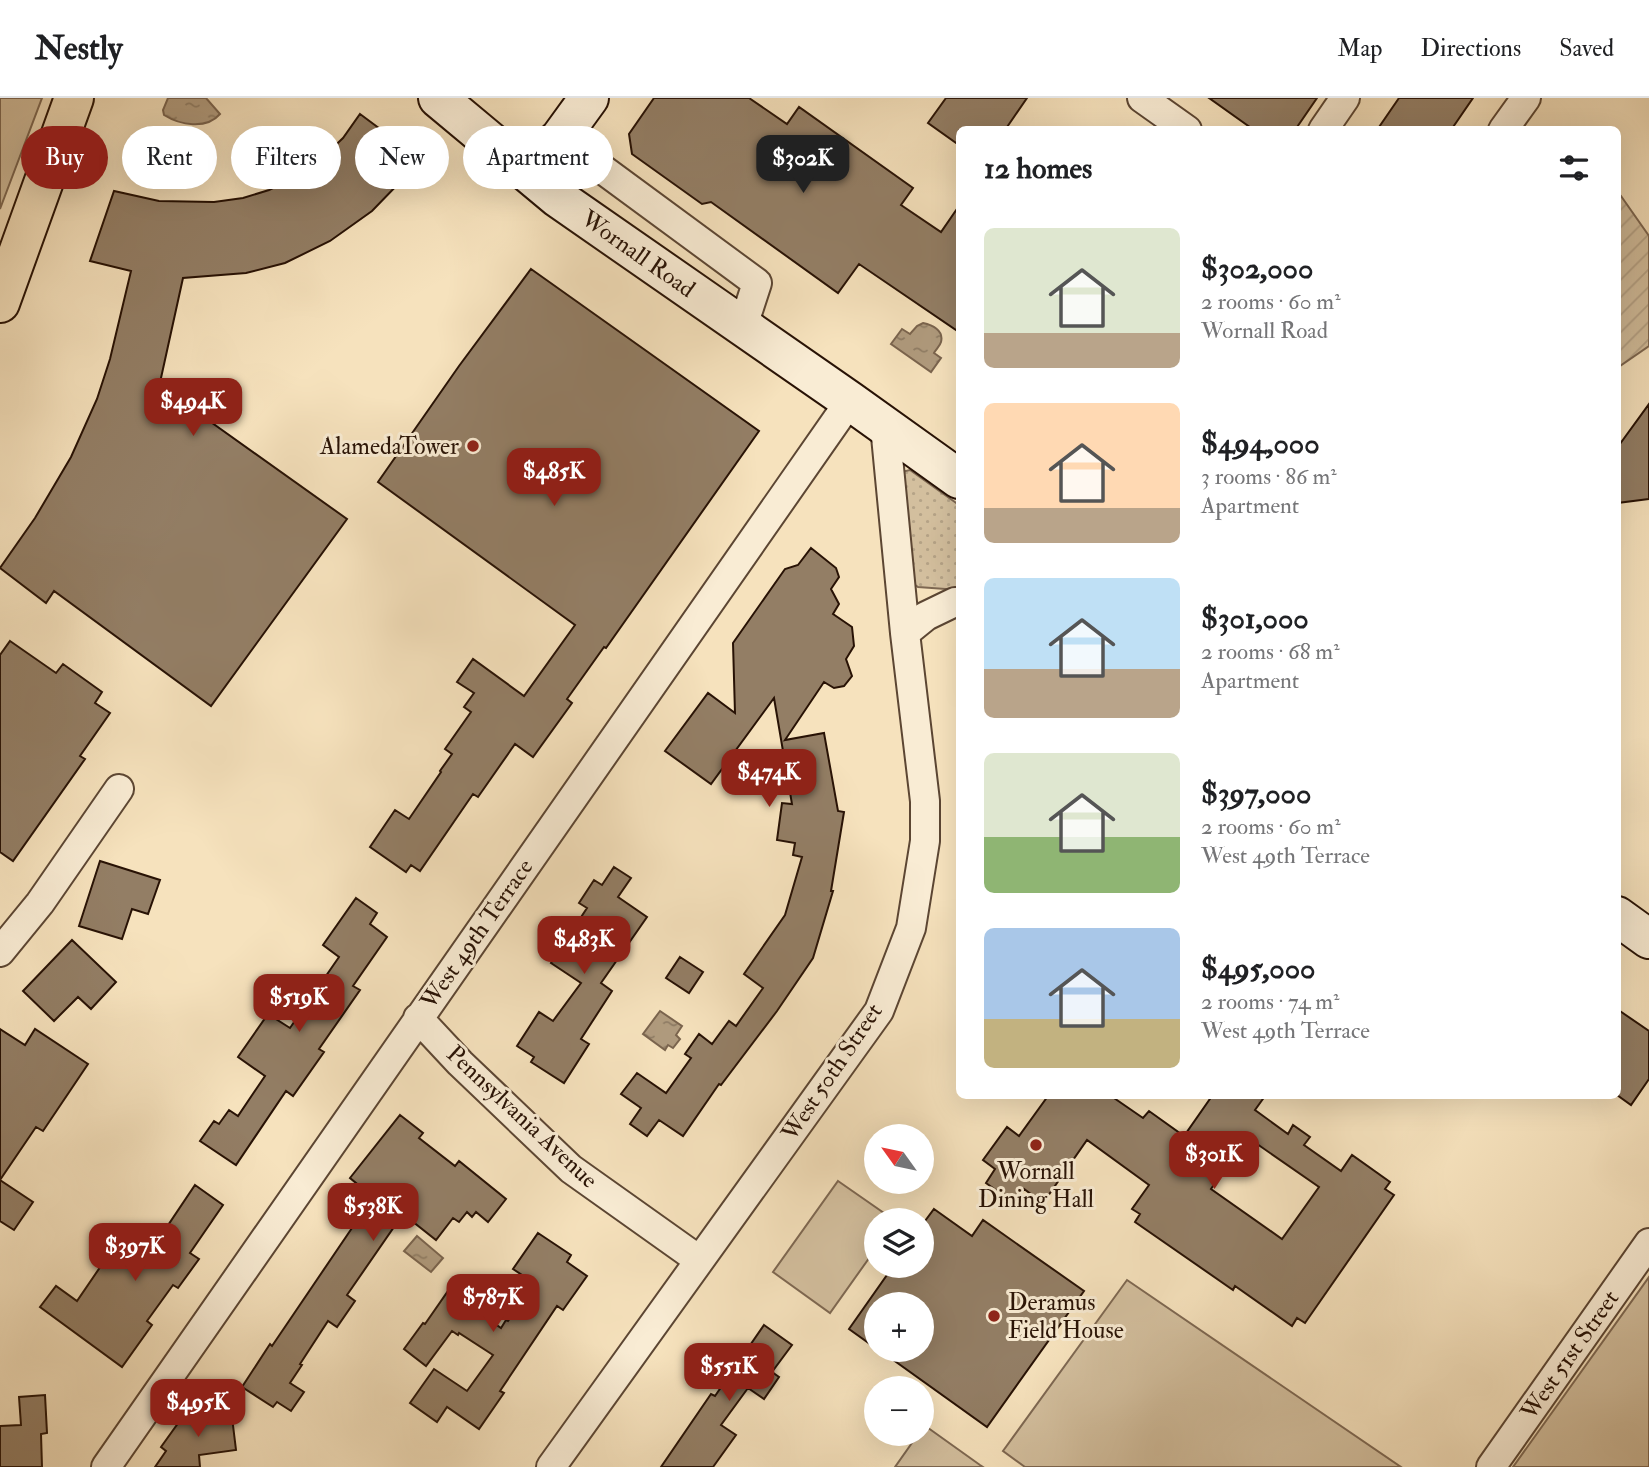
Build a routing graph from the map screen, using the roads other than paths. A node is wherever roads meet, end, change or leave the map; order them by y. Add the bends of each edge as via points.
1 (74, 98) edge
2 (438, 98) edge
3 (589, 98) edge
4 (1142, 98) edge
5 (1345, 98) edge
6 (1526, 98) edge
7 (472, 126) edge
8 (569, 126) edge
9 (1181, 126) edge
10 (1326, 126) edge
11 (1506, 126) edge
12 (613, 177) edge
13 (547, 189) edge
14 (0, 303) edge
15 (743, 327) junction
16 (850, 401) junction
17 (885, 426) junction
18 (956, 477) edge
19 (956, 602) edge
20 (905, 633) junction
21 (119, 789) dead end
22 (1621, 919) edge
23 (1649, 939) edge
24 (0, 952) edge
25 (418, 1018) junction
26 (1649, 1243) edge
27 (699, 1261) junction
28 (106, 1467) edge
29 (551, 1467) edge
30 (1491, 1467) edge

1 - 14 highway
2 - 7 main road, Wornall Road
3 - 8 main road
4 - 9 street
5 - 10 street
6 - 11 street
12 - 15 street, Wornall Road via 757,283
13 - 15 main road, Wornall Road
15 - 16 main road, Wornall Road
16 - 17 main road, Wornall Road
16 - 25 street, West 49th Terrace
17 - 18 main road, Wornall Road
17 - 20 street, West 50th Street
19 - 20 street via 926,616
20 - 27 street, West 50th Street via 925,801 925,841 911,928 879,1011
21 - 24 street
22 - 23 main road
25 - 27 street, Pennsylvania Avenue via 571,1169
25 - 28 street, West 49th Terrace
26 - 30 street, West 51st Street
27 - 29 street, West 50th Street

